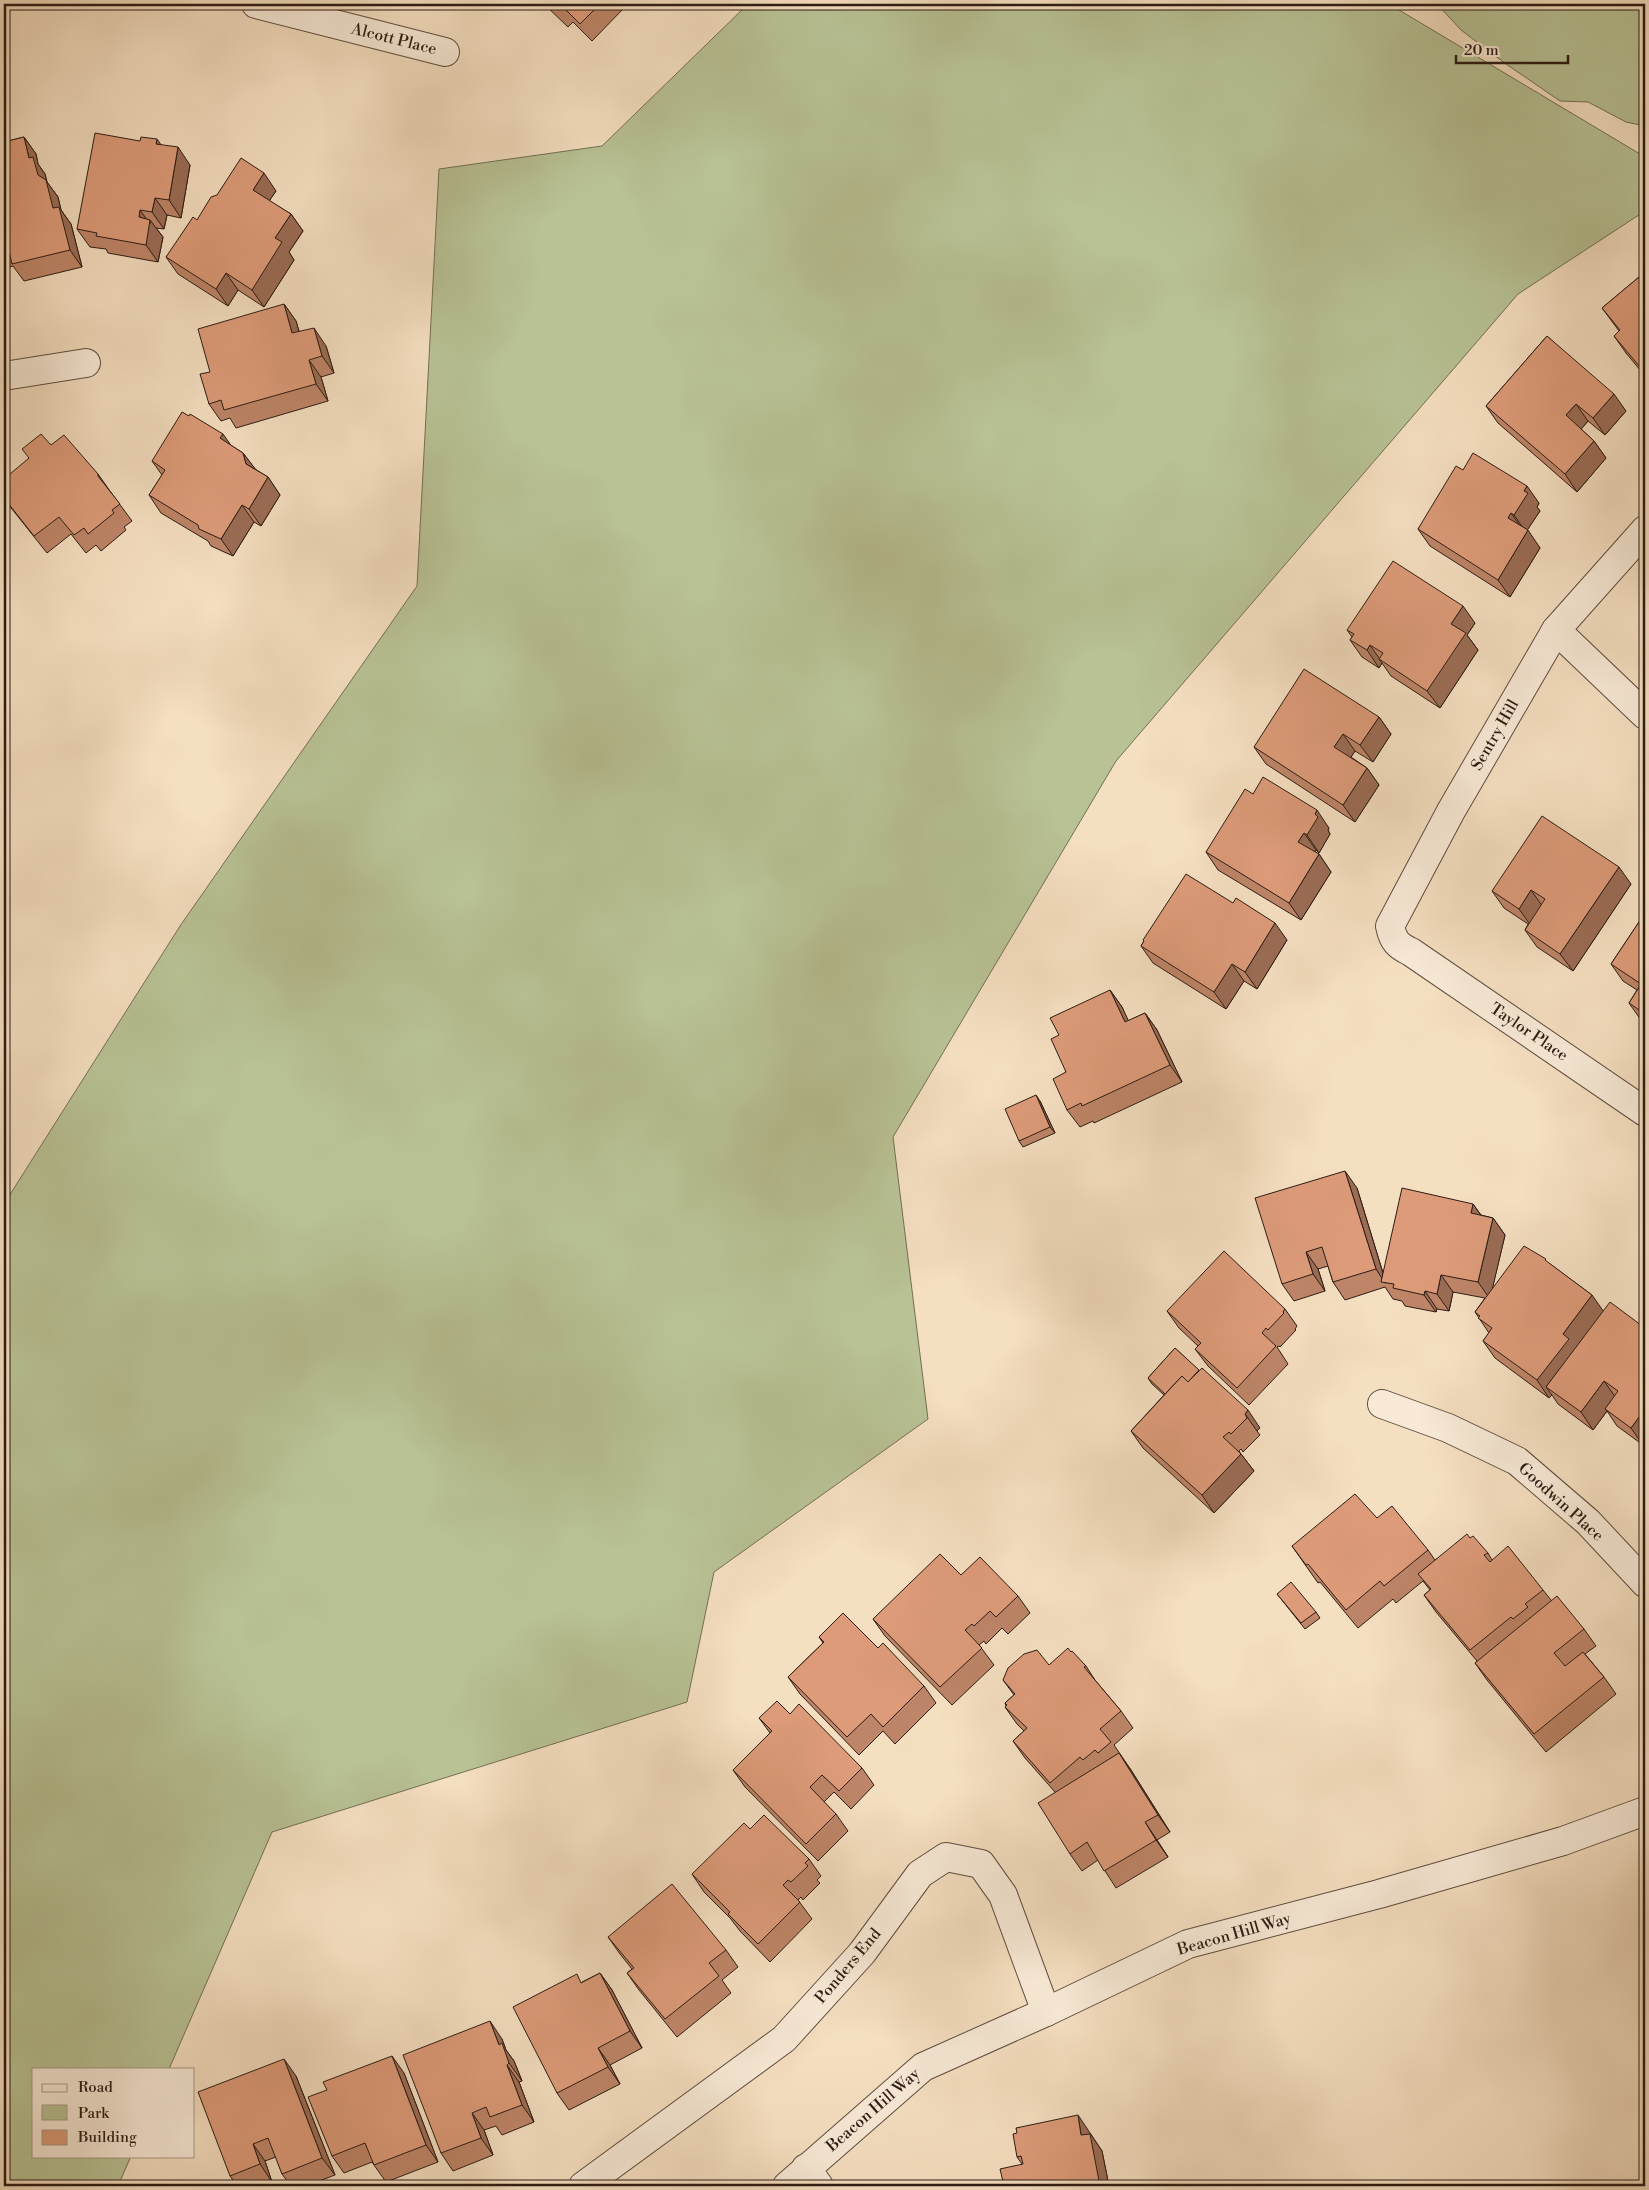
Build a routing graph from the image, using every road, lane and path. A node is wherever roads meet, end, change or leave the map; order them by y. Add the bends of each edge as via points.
1 (256, 4) edge
2 (445, 52) dead end
3 (86, 363) dead end
4 (4, 376) edge
5 (1645, 530) edge
6 (1556, 630) junction
7 (1645, 715) edge
8 (1412, 952) joint
9 (1645, 1112) edge
10 (1382, 1404) dead end
11 (1645, 1583) edge
12 (1645, 1811) edge
13 (1046, 2012) junction
14 (804, 2180) edge
15 (583, 2186) edge

1 - 2 street, Alcott Place
3 - 4 street
5 - 6 street, Sentry Hill
6 - 7 street
6 - 8 street, Sentry Hill via 1451,811 1390,926 1392,937 1399,946
8 - 9 street, Taylor Place
10 - 11 street, Goodwin Place via 1448,1428 1517,1462 1588,1522
12 - 13 street, Beacon Hill Way via 1563,1841 1380,1894 1188,1944
13 - 14 street, Beacon Hill Way via 923,2067
13 - 15 street, Ponders End via 1003,1895 981,1864 946,1857 920,1874 862,1953 784,2039

